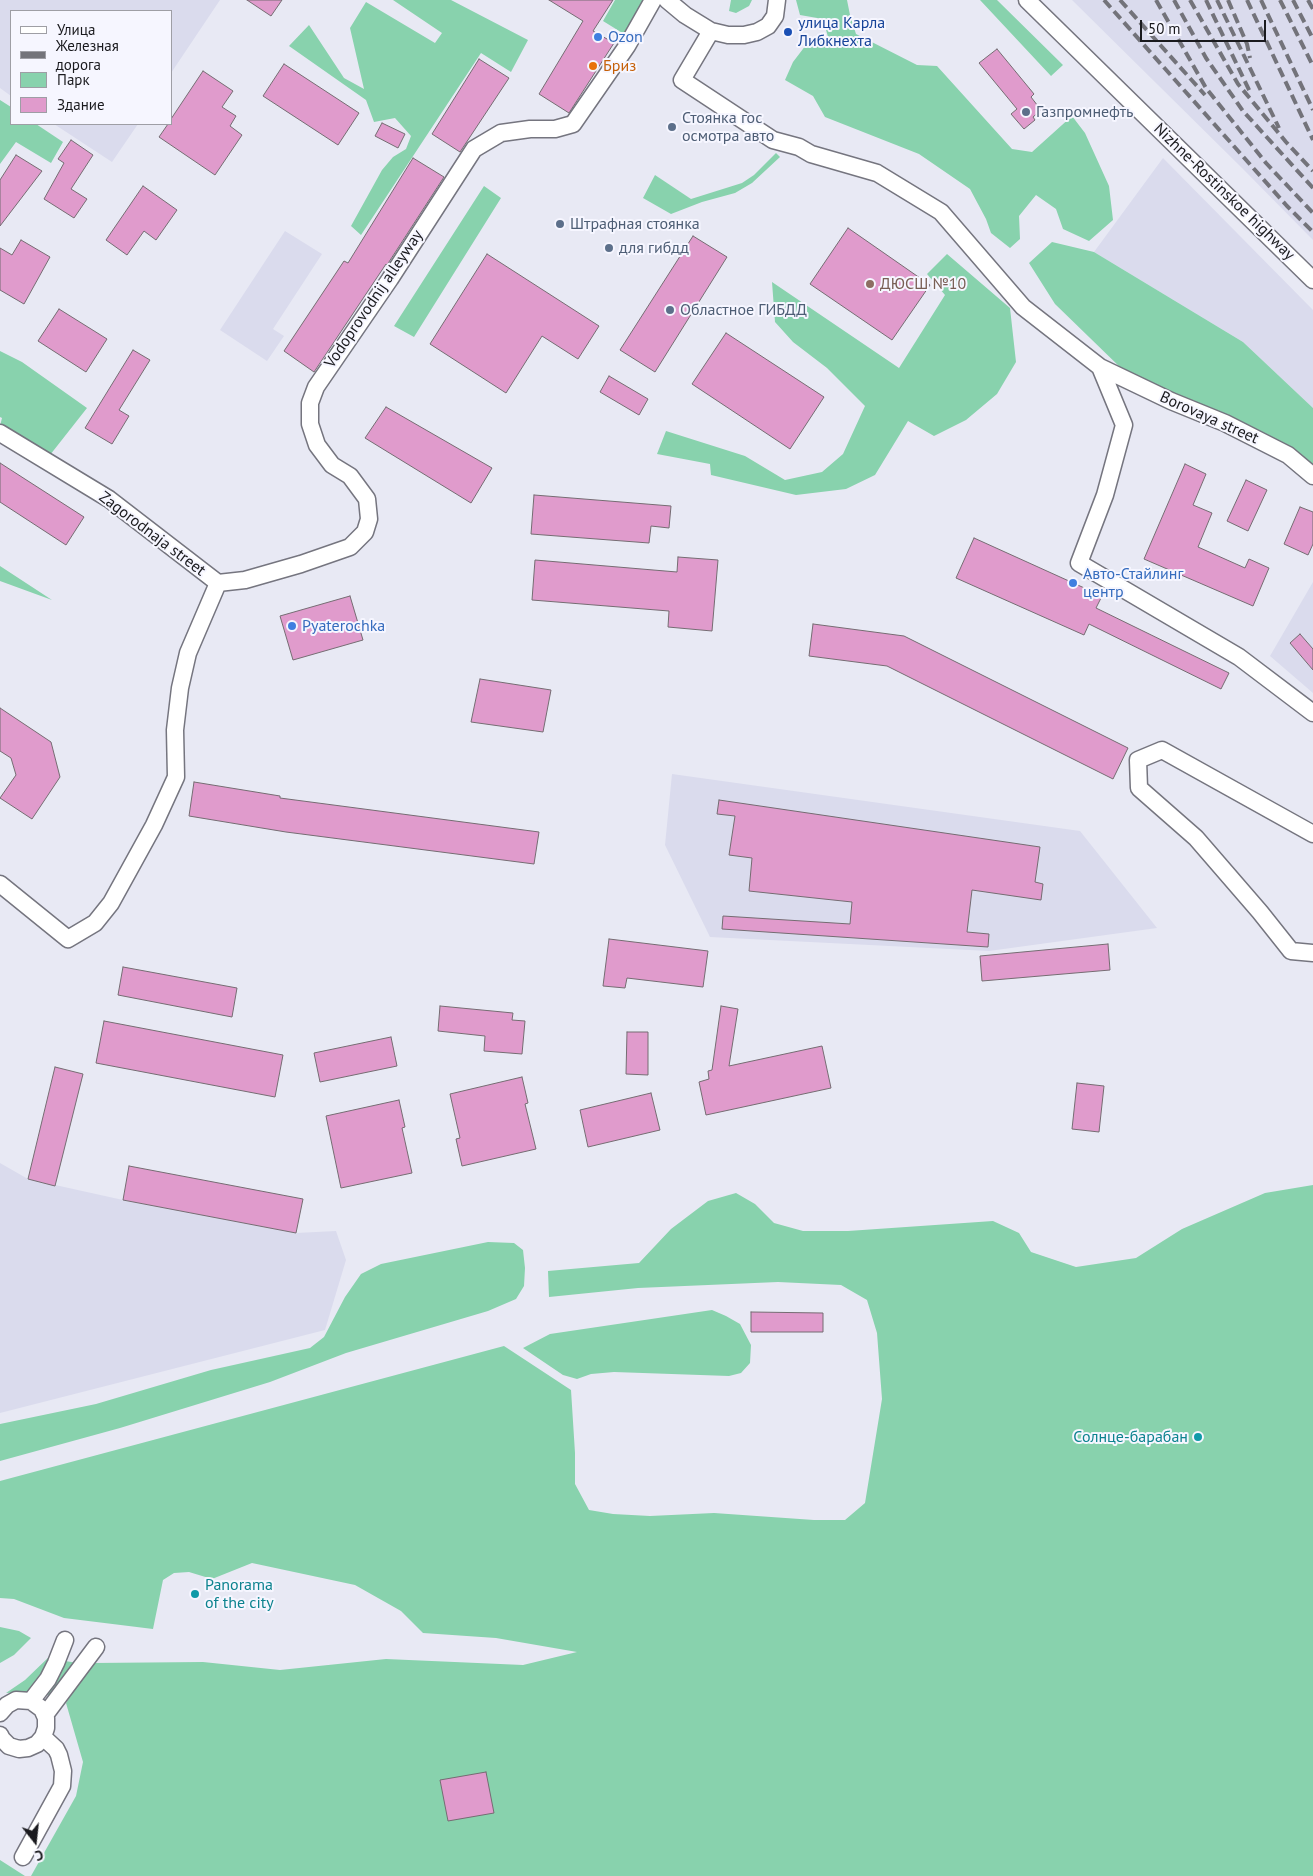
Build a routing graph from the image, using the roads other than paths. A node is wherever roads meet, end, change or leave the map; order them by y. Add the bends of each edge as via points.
1 (653, 0) edge
2 (667, 0) edge
3 (777, 0) edge
4 (1027, 0) edge
5 (711, 31) junction
6 (1313, 280) edge
7 (1100, 367) junction
8 (0, 433) edge
9 (1313, 476) edge
10 (218, 583) junction
11 (1313, 713) edge
12 (1313, 834) edge
13 (0, 884) edge
14 (1313, 953) edge
15 (65, 1640) dead end
16 (96, 1646) dead end
17 (31, 1701) junction
18 (0, 1713) edge
19 (45, 1715) junction
20 (0, 1735) edge
21 (43, 1737) junction
22 (23, 1856) dead end

1 - 10 street, Vodoprovodnij alleyway via 573,124 555,129 501,133 474,149 316,387 310,403 314,438 332,465 350,476 367,499 369,519 365,532 350,547 245,580
2 - 5 street via 685,16
3 - 5 street via 775,16 768,26 757,32 744,36
4 - 6 street, Nizhne-Rostinskoe highway
5 - 7 street, Borovaya street via 682,80 773,140 877,173 941,212 1023,307
7 - 9 street, Borovaya street via 1288,455
7 - 11 street via 1124,425 1105,495 1079,563 1239,657
8 - 10 street, Zagorodnaja street via 109,499
10 - 13 street, Zagorodnaja street via 188,653 180,688 175,730 176,778 111,903 95,923 68,939
12 - 14 street via 1162,750 1138,760 1139,788 1196,838 1291,951
15 - 17 street via 48,1679
16 - 19 street
17 - 18 street via 16,1700
17 - 19 street
19 - 21 street
20 - 21 street via 9,1746 19,1749 37,1744
21 - 22 street via 59,1755 62,1786

